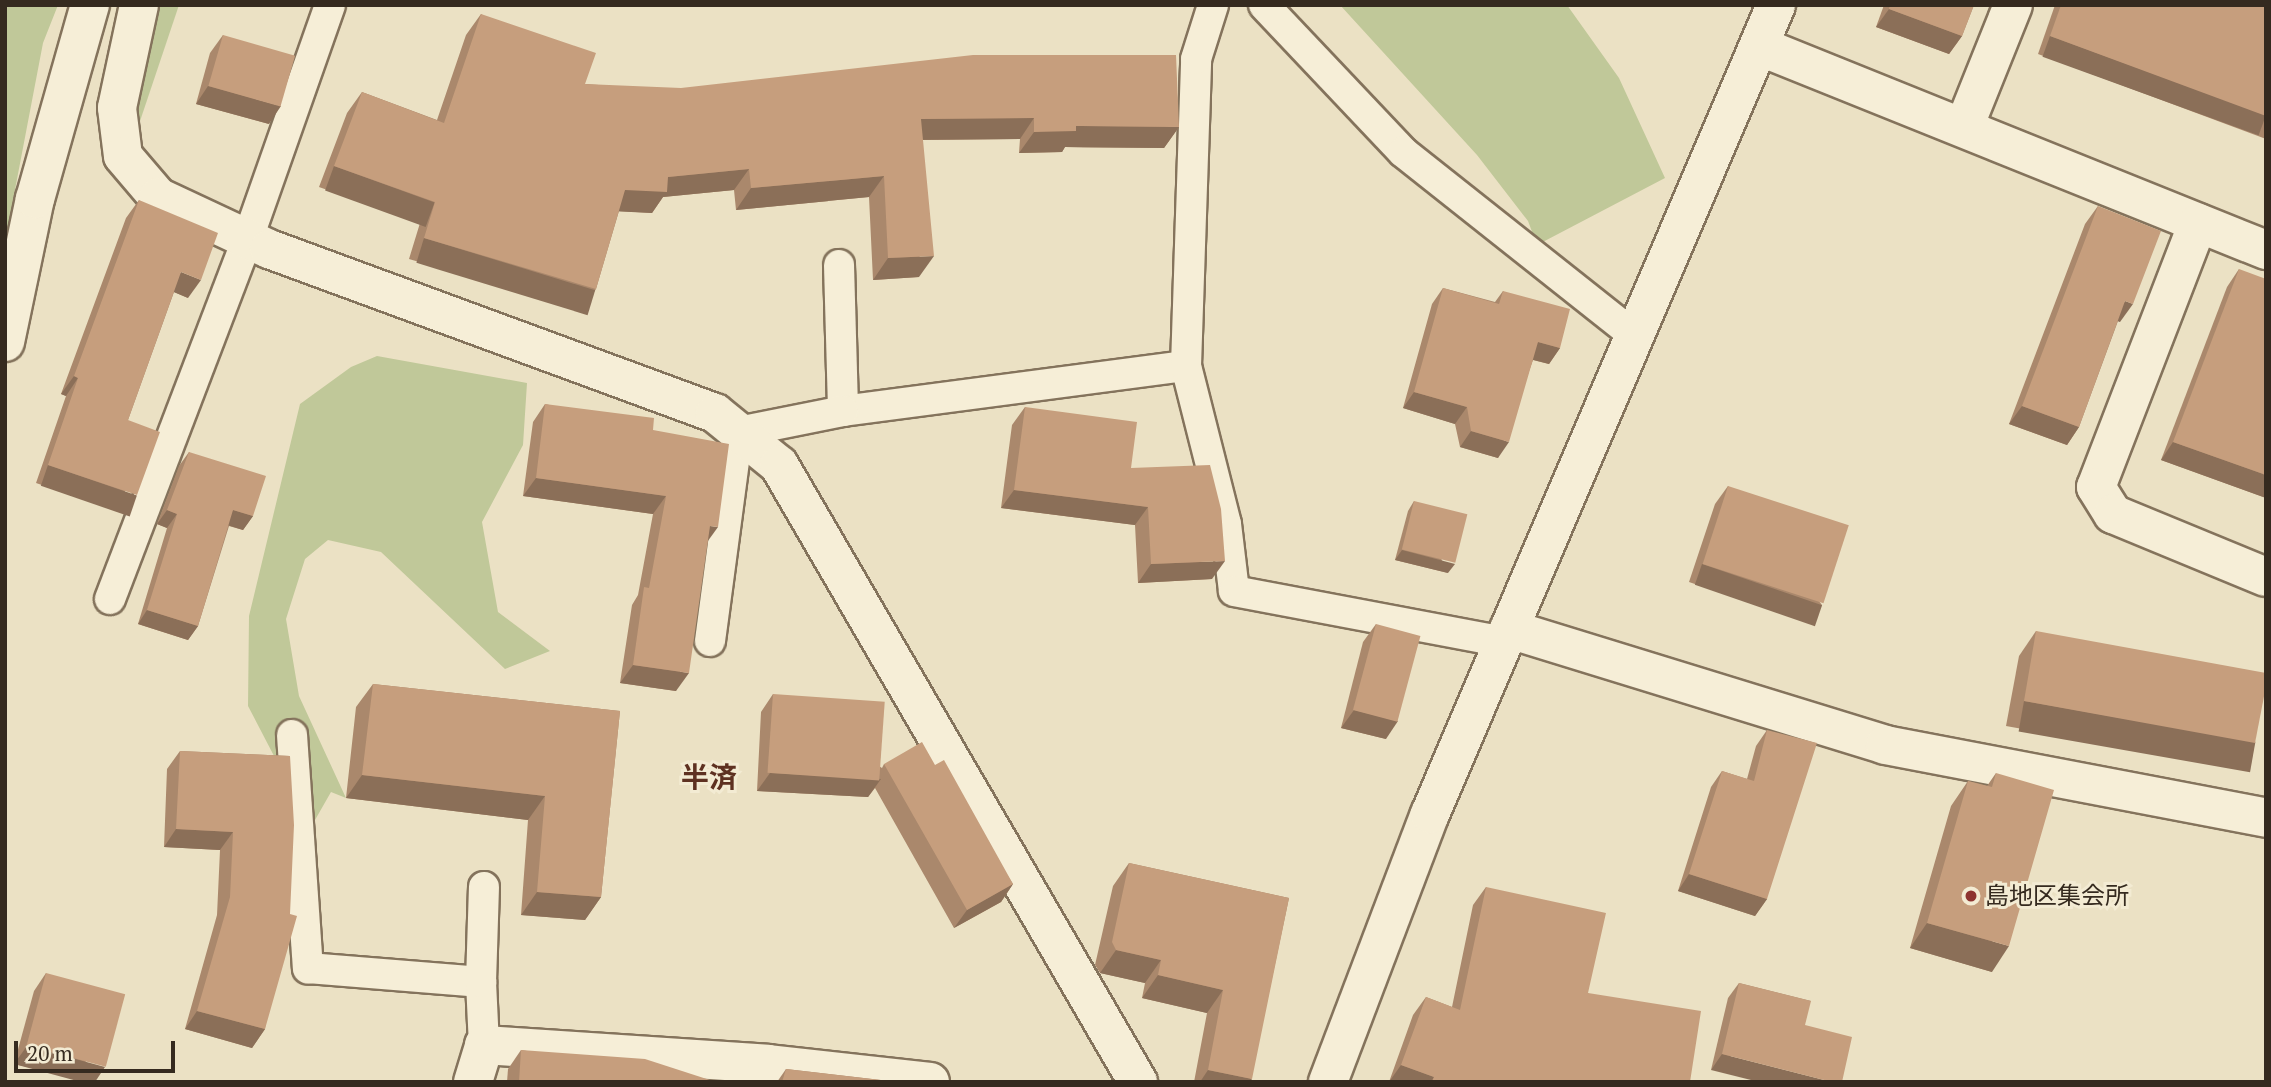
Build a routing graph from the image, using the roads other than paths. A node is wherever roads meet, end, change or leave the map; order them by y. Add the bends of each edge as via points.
1 (90, 5) edge
2 (139, 5) edge
3 (330, 5) edge
4 (1213, 5) edge
5 (1264, 5) edge
6 (1776, 5) edge
7 (2013, 5) edge
8 (1759, 46) junction
9 (1964, 127) junction
10 (2198, 223) junction
11 (248, 238) junction
12 (2266, 250) edge
13 (839, 265) dead end
14 (1635, 336) junction
15 (5, 342) edge
16 (1186, 366) junction
17 (844, 411) junction
18 (738, 432) junction
19 (2266, 577) edge
20 (110, 598) dead end
21 (1506, 636) junction
22 (710, 641) dead end
23 (292, 735) dead end
24 (2266, 818) edge
25 (484, 887) dead end
26 (481, 982) junction
27 (484, 1045) junction
28 (473, 1082) edge
29 (930, 1082) edge
30 (1138, 1082) edge
31 (1328, 1082) edge

1 - 15 street via 35,199
2 - 11 street via 117,108 123,156 158,197
3 - 11 lane
4 - 16 lane via 1196,59
5 - 14 lane via 1404,152
6 - 8 street
7 - 9 street
8 - 9 street
8 - 14 street
9 - 10 street
10 - 12 street
10 - 19 street via 2096,487 2113,514
11 - 18 street via 715,413
11 - 20 lane
13 - 17 lane
14 - 21 street
16 - 17 lane
16 - 21 lane via 1226,524 1234,591
17 - 18 lane
18 - 22 lane
18 - 30 street via 779,465
21 - 24 street via 1885,745
21 - 31 street via 1430,814
23 - 26 lane via 308,968
25 - 26 lane
26 - 27 lane
27 - 28 street
27 - 29 street via 767,1064

